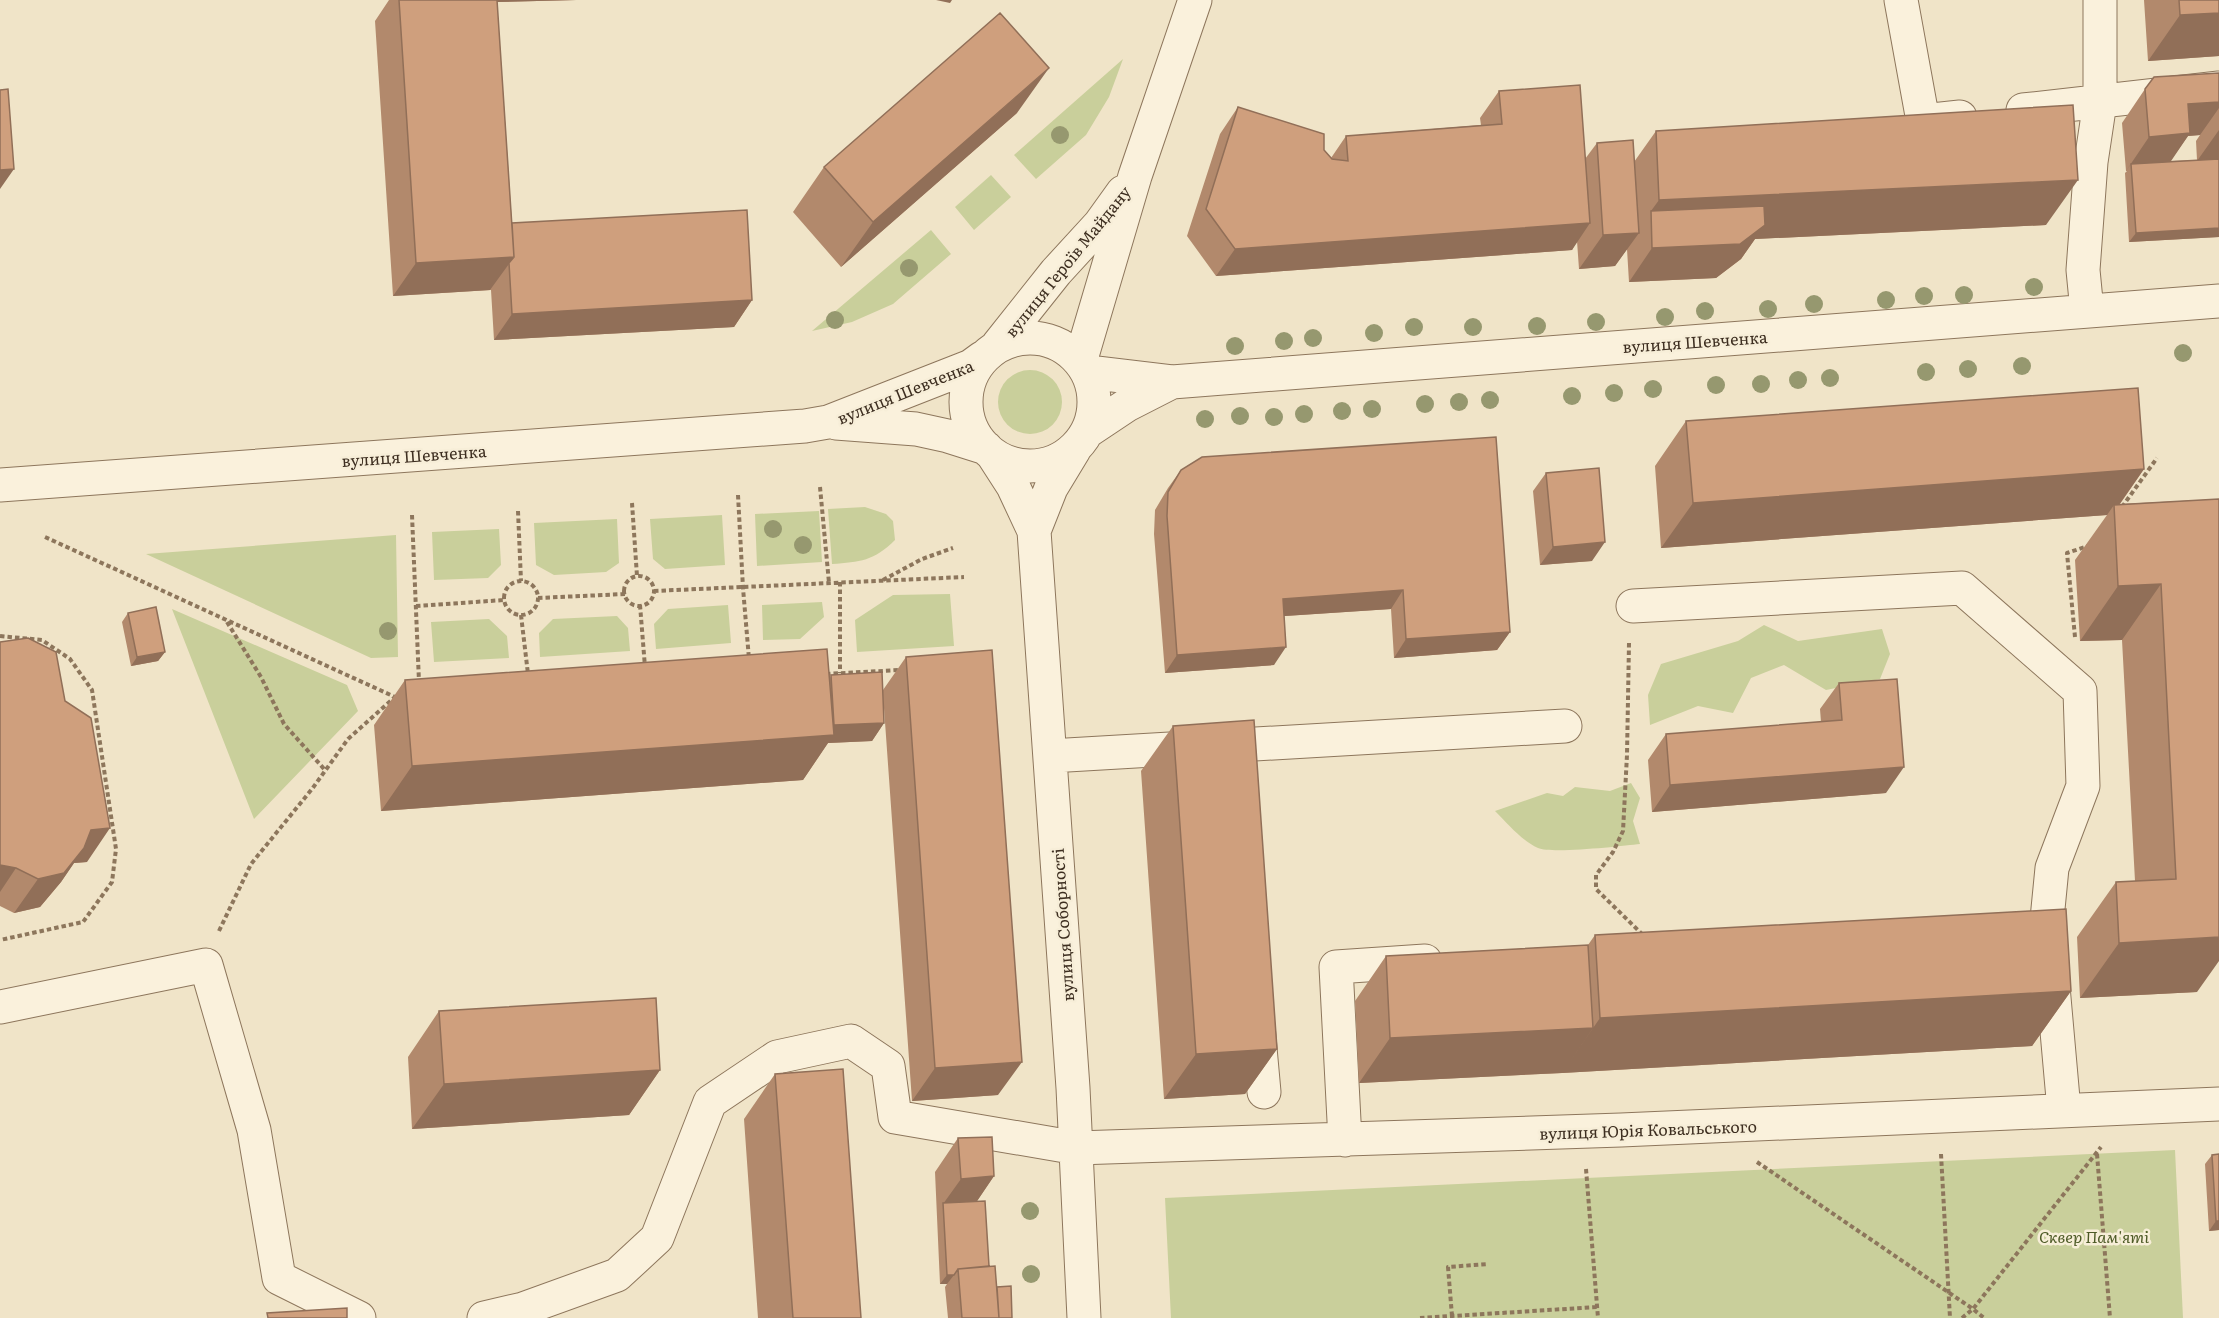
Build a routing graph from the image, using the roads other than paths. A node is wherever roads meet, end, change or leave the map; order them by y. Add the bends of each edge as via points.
1 (1195, 0) edge
2 (1901, 0) edge
3 (2100, 0) edge
4 (2219, 88) edge
5 (2100, 102) junction
6 (1923, 121) junction
7 (1888, 123) edge
8 (1135, 176) junction
9 (2219, 301) edge
10 (2087, 311) junction
11 (990, 352) junction
12 (1084, 365) junction
13 (1172, 382) junction
14 (828, 422) junction
15 (1081, 441) junction
16 (989, 452) junction
17 (0, 485) edge
18 (1034, 531) junction
19 (1633, 606) road end
20 (1565, 726) dead end
21 (1050, 756) junction
22 (1455, 959) edge
23 (1256, 997) edge
24 (0, 1007) edge
25 (1264, 1092) edge
26 (2219, 1104) edge
27 (2064, 1110) junction
28 (1345, 1140) junction
29 (1077, 1148) junction
30 (359, 1318) edge
31 (484, 1318) edge
32 (1084, 1318) edge

1 - 8 street, вулиця Героїв Майдану
2 - 6 street
3 - 5 street
4 - 5 street
5 - 6 street
5 - 10 street via 2083,270
6 - 7 street
8 - 11 street, вулиця Героїв Майдану via 1100,224
8 - 12 street, вулиця Героїв Майдану
9 - 10 street, вулиця Шевченка
10 - 13 street, вулиця Шевченка
11 - 12 street via 1018,338 1039,338 1057,345
11 - 14 street, вулиця Шевченка via 971,366
11 - 16 street via 970,377 965,398 968,420 977,440
12 - 13 street, вулиця Шевченка
12 - 15 street via 1094,391 1094,412
13 - 15 street, вулиця Шевченка via 1127,405
14 - 16 street, вулиця Шевченка via 916,429
14 - 17 street, вулиця Шевченка
15 - 16 street via 1057,461 1035,467 1013,465
15 - 18 street, вулиця Соборності via 1052,488
16 - 18 street, вулиця Соборності via 1013,486
18 - 21 street, вулиця Соборності
19 - 27 street via 1962,588 2080,691 2083,786 2035,919
20 - 21 street via 1236,758
21 - 29 street, вулиця Соборності
22 - 28 street via 1336,967
23 - 25 street
24 - 30 street via 206,965 254,1130 279,1278
26 - 27 street, вулиця Юрія Ковальського
27 - 28 street, вулиця Юрія Ковальського
28 - 29 street, вулиця Юрія Ковальського
29 - 31 street, вулиця Юрія Ковальського via 895,1117 888,1066 852,1041 777,1057 710,1102 657,1238 617,1275 523,1309
29 - 32 street, вулиця Соборності

